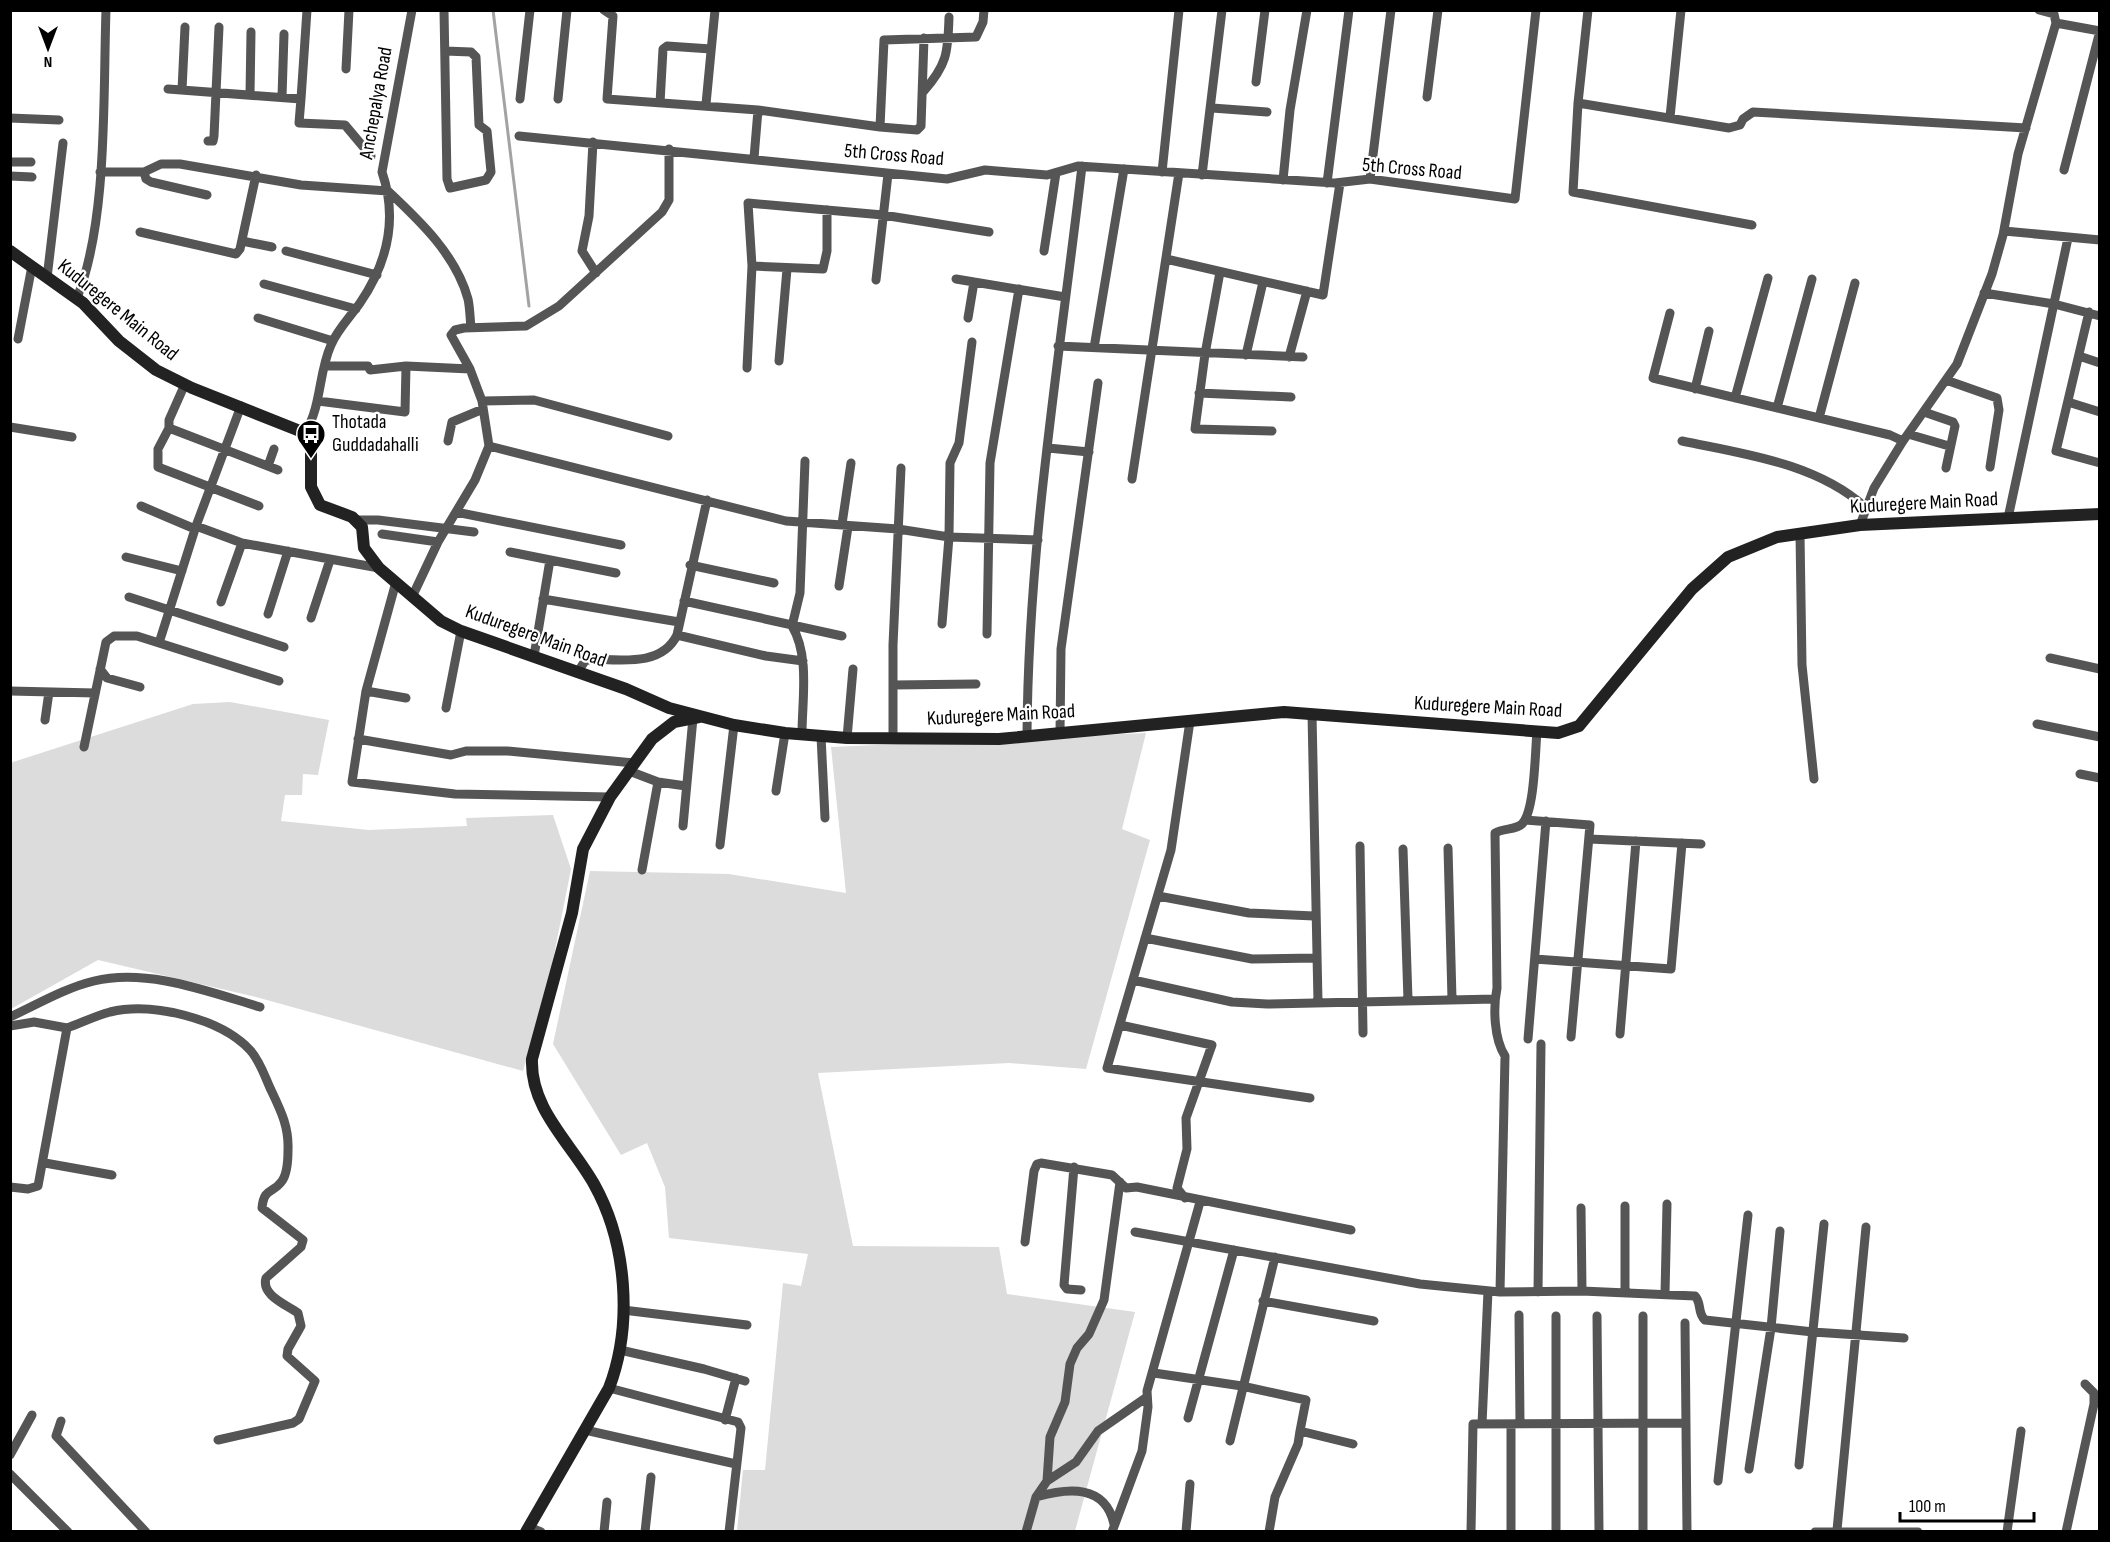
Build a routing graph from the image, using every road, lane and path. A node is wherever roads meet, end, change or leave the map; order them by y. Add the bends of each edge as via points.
1 (106, 10) edge
2 (307, 10) edge
3 (350, 10) edge
4 (412, 10) edge
5 (444, 10) edge
6 (530, 10) edge
7 (567, 10) edge
8 (604, 10) edge
9 (715, 10) edge
10 (984, 10) edge
11 (1179, 10) edge
12 (1222, 10) edge
13 (1265, 10) edge
14 (1307, 10) edge
15 (1349, 10) edge
16 (1391, 10) edge
17 (1438, 10) edge
18 (1536, 10) edge
19 (1587, 10) edge
20 (1681, 10) edge
21 (2039, 10) edge
22 (949, 17) dead end
23 (2056, 23) junction
24 (185, 27) dead end
25 (219, 27) dead end
26 (251, 32) dead end
27 (284, 34) dead end
28 (924, 38) junction
29 (949, 38) junction
30 (711, 50) junction
31 (445, 51) junction
32 (346, 69) dead end
33 (1256, 82) dead end
34 (168, 89) dead end
35 (182, 90) junction
36 (216, 92) junction
37 (923, 92) junction
38 (250, 95) junction
39 (282, 97) junction
40 (1427, 97) dead end
41 (301, 99) junction
42 (520, 99) dead end
43 (558, 99) dead end
44 (1578, 103) junction
45 (660, 104) junction
46 (706, 105) junction
47 (1212, 108) junction
48 (758, 110) junction
49 (1268, 112) dead end
50 (1670, 117) junction
51 (10, 118) edge
52 (59, 120) dead end
53 (880, 127) junction
54 (2026, 128) junction
55 (519, 136) dead end
56 (208, 141) dead end
57 (593, 142) junction
58 (63, 143) dead end
59 (669, 149) junction
60 (370, 156) dead end
61 (754, 158) junction
62 (10, 162) edge
63 (31, 162) dead end
64 (1082, 166) junction
65 (1124, 169) junction
66 (2064, 170) dead end
67 (100, 172) junction
68 (144, 172) junction
69 (1162, 172) junction
70 (1056, 173) junction
71 (1179, 173) junction
72 (888, 174) junction
73 (255, 175) junction
74 (1202, 175) junction
75 (10, 176) edge
76 (32, 177) dead end
77 (1370, 179) junction
78 (1283, 180) junction
79 (1327, 183) junction
80 (1340, 183) junction
81 (388, 191) junction
82 (207, 195) dead end
83 (827, 210) junction
84 (883, 215) junction
85 (1752, 225) dead end
86 (2004, 231) junction
87 (140, 232) dead end
88 (989, 232) dead end
89 (2068, 238) junction
90 (2100, 240) edge
91 (242, 241) junction
92 (272, 247) dead end
93 (286, 250) dead end
94 (10, 251) edge
95 (1044, 251) dead end
96 (1166, 259) junction
97 (32, 266) junction
98 (752, 266) junction
99 (788, 269) junction
100 (1220, 272) junction
101 (596, 273) junction
102 (377, 275) junction
103 (47, 278) junction
104 (1768, 278) dead end
105 (956, 279) dead end
106 (1812, 279) dead end
107 (876, 280) dead end
108 (974, 282) junction
109 (1263, 282) junction
110 (264, 284) dead end
111 (1855, 284) dead end
112 (1019, 289) junction
113 (1306, 291) junction
114 (1984, 293) junction
115 (1065, 297) junction
116 (76, 298) junction
117 (2054, 304) junction
118 (356, 309) junction
119 (2089, 312) junction
120 (1670, 313) dead end
121 (2100, 316) edge
122 (258, 318) dead end
123 (968, 318) dead end
124 (471, 327) junction
125 (1709, 331) dead end
126 (18, 339) dead end
127 (333, 342) junction
128 (972, 342) dead end
129 (1058, 346) junction
130 (1094, 348) junction
131 (1153, 350) junction
132 (1204, 354) junction
133 (1246, 355) junction
134 (2079, 356) junction
135 (1288, 357) junction
136 (1303, 357) dead end
137 (779, 361) dead end
138 (2100, 363) edge
139 (325, 366) junction
140 (406, 366) junction
141 (747, 368) dead end
142 (470, 369) junction
143 (1946, 380) junction
144 (1098, 383) dead end
145 (185, 384) junction
146 (1695, 388) junction
147 (1200, 393) junction
148 (1291, 397) dead end
149 (1736, 398) junction
150 (318, 401) junction
151 (2068, 402) junction
152 (483, 405) junction
153 (241, 406) junction
154 (1777, 408) junction
155 (1924, 412) junction
156 (2100, 412) edge
157 (1819, 418) junction
158 (10, 427) edge
159 (169, 428) junction
160 (1272, 431) dead end
161 (305, 433) junction
162 (668, 436) dead end
163 (72, 437) dead end
164 (1905, 437) junction
165 (448, 441) dead end
166 (1682, 441) dead end
167 (489, 446) junction
168 (1949, 446) junction
169 (1048, 448) junction
170 (273, 449) dead end
171 (224, 450) junction
172 (1089, 452) junction
173 (806, 461) dead end
174 (851, 463) dead end
175 (2100, 463) edge
176 (268, 466) junction
177 (1990, 467) dead end
178 (901, 468) dead end
179 (1946, 468) dead end
180 (278, 470) dead end
181 (1132, 479) dead end
182 (210, 489) junction
183 (707, 500) junction
184 (141, 506) dead end
185 (259, 506) dead end
186 (1865, 507) junction
187 (456, 512) junction
188 (2100, 514) edge
189 (2008, 518) junction
190 (355, 520) junction
191 (805, 524) junction
192 (1860, 525) junction
193 (845, 526) junction
194 (196, 527) junction
195 (447, 527) junction
196 (898, 529) junction
197 (474, 532) dead end
198 (382, 534) dead end
199 (1800, 534) junction
200 (950, 537) junction
201 (989, 537) junction
202 (1038, 540) junction
203 (438, 542) junction
204 (242, 543) junction
205 (621, 545) dead end
206 (288, 551) junction
207 (510, 552) dead end
208 (126, 557) dead end
209 (330, 560) junction
210 (550, 560) junction
211 (690, 565) junction
212 (379, 568) junction
213 (182, 571) junction
214 (616, 573) dead end
215 (396, 582) junction
216 (774, 583) dead end
217 (839, 586) dead end
218 (413, 596) junction
219 (129, 597) dead end
220 (543, 600) junction
221 (684, 601) junction
222 (221, 602) dead end
223 (170, 610) junction
224 (268, 614) dead end
225 (311, 618) dead end
226 (679, 622) junction
227 (942, 624) dead end
228 (792, 626) junction
229 (461, 632) junction
230 (987, 634) dead end
231 (676, 635) junction
232 (842, 636) dead end
233 (159, 643) junction
234 (284, 647) dead end
235 (534, 656) junction
236 (2050, 658) dead end
237 (803, 661) junction
238 (100, 669) junction
239 (853, 669) dead end
240 (2100, 669) edge
241 (578, 673) junction
242 (279, 681) dead end
243 (976, 684) dead end
244 (893, 686) junction
245 (140, 687) dead end
246 (10, 691) edge
247 (366, 691) junction
248 (50, 692) junction
249 (95, 693) junction
250 (406, 698) dead end
251 (446, 708) dead end
252 (1312, 714) junction
253 (697, 717) junction
254 (45, 720) dead end
255 (1190, 721) junction
256 (2037, 724) dead end
257 (734, 725) junction
258 (1537, 732) junction
259 (784, 733) junction
260 (1060, 733) junction
261 (802, 734) junction
262 (821, 736) junction
263 (1027, 736) junction
264 (2100, 737) edge
265 (847, 738) junction
266 (893, 738) junction
267 (358, 740) junction
268 (84, 747) dead end
269 (632, 767) junction
270 (2080, 774) dead end
271 (2100, 778) edge
272 (1814, 779) dead end
273 (658, 782) junction
274 (686, 786) junction
275 (776, 791) dead end
276 (610, 797) junction
277 (825, 818) dead end
278 (1525, 820) junction
279 (1545, 821) junction
280 (683, 826) dead end
281 (1588, 838) junction
282 (1636, 841) junction
283 (1682, 843) junction
284 (1701, 844) dead end
285 (720, 846) dead end
286 (1360, 846) dead end
287 (1448, 848) dead end
288 (1403, 849) dead end
289 (642, 870) dead end
290 (1158, 896) junction
291 (1314, 916) junction
292 (1145, 938) junction
293 (1315, 958) junction
294 (1535, 959) junction
295 (1578, 962) junction
296 (1626, 965) junction
297 (1133, 980) junction
298 (1452, 999) junction
299 (1495, 999) junction
300 (1408, 1000) junction
301 (1318, 1002) junction
302 (1363, 1002) junction
303 (260, 1007) dead end
304 (10, 1017) edge
305 (1120, 1025) junction
306 (10, 1026) edge
307 (67, 1029) junction
308 (1363, 1033) dead end
309 (1620, 1034) dead end
310 (1571, 1037) dead end
311 (1528, 1039) dead end
312 (1540, 1044) dead end
313 (1198, 1081) junction
314 (1310, 1098) dead end
315 (45, 1163) junction
316 (1074, 1167) junction
317 (112, 1175) dead end
318 (1120, 1182) junction
319 (10, 1187) edge
320 (1185, 1198) junction
321 (1200, 1202) junction
322 (1667, 1204) dead end
323 (1625, 1206) dead end
324 (1581, 1208) dead end
325 (1748, 1215) dead end
326 (1824, 1224) dead end
327 (1866, 1227) dead end
328 (1351, 1230) dead end
329 (1135, 1232) dead end
330 (1780, 1232) dead end
331 (1025, 1242) dead end
332 (1190, 1242) junction
333 (1234, 1250) junction
334 (1275, 1257) junction
335 (1081, 1290) dead end
336 (1488, 1291) junction
337 (1582, 1291) junction
338 (1500, 1292) junction
339 (1538, 1292) junction
340 (1624, 1293) junction
341 (1665, 1294) junction
342 (1263, 1301) junction
343 (623, 1310) junction
344 (1519, 1315) dead end
345 (1556, 1316) dead end
346 (1597, 1316) dead end
347 (1643, 1316) dead end
348 (1374, 1321) dead end
349 (1685, 1323) dead end
350 (747, 1325) dead end
351 (1737, 1325) junction
352 (1771, 1328) junction
353 (1813, 1332) junction
354 (1856, 1335) junction
355 (1904, 1338) dead end
356 (620, 1350) junction
357 (1154, 1373) junction
358 (1199, 1380) junction
359 (2085, 1384) dead end
360 (1242, 1386) junction
361 (609, 1388) junction
362 (1147, 1397) junction
363 (32, 1415) dead end
364 (1188, 1418) dead end
365 (61, 1420) dead end
366 (725, 1420) junction
367 (1598, 1422) junction
368 (1643, 1422) junction
369 (1686, 1423) junction
370 (1482, 1424) junction
371 (1516, 1424) junction
372 (1556, 1424) junction
373 (585, 1430) junction
374 (1300, 1431) junction
375 (2021, 1431) dead end
376 (218, 1440) dead end
377 (1230, 1441) dead end
378 (1353, 1444) dead end
379 (10, 1455) edge
380 (736, 1464) junction
381 (1799, 1465) dead end
382 (1749, 1469) dead end
383 (10, 1474) edge
384 (651, 1478) dead end
385 (1047, 1481) junction
386 (1718, 1481) dead end
387 (1190, 1484) dead end
388 (1036, 1497) junction
389 (607, 1502) dead end
390 (1113, 1528) edge
391 (532, 1530) edge
392 (1838, 1530) edge
393 (68, 1532) edge
394 (146, 1532) edge
395 (604, 1532) edge
396 (645, 1532) edge
397 (729, 1532) edge
398 (1026, 1532) edge
399 (1186, 1532) edge
400 (1269, 1532) edge
401 (1471, 1532) edge
402 (1512, 1532) edge
403 (1556, 1532) edge
404 (1599, 1532) edge
405 (1643, 1532) edge
406 (1687, 1532) edge
407 (1815, 1532) edge
408 (1918, 1532) edge
409 (2007, 1532) edge
410 (2066, 1532) edge

1 - 67 street
2 - 41 street
3 - 32 street
4 - 81 street, Anchepalya Road via 382,172
5 - 31 street
6 - 42 street
7 - 43 street
8 - 45 street via 613,16 608,99
9 - 30 street
10 - 29 street via 976,37
11 - 69 street
12 - 47 street
13 - 33 street
14 - 78 street
15 - 79 street
16 - 77 street
17 - 40 street
18 - 77 street, 5th Cross Road via 1515,199
19 - 44 street
20 - 50 street
21 - 23 street via 2054,14
22 - 29 street
23 - 54 street
23 - 66 street via 2100,31
24 - 35 street
25 - 36 street
26 - 38 street
27 - 39 street
28 - 29 street
28 - 37 street
28 - 53 street via 884,40
29 - 37 street via 941,72
30 - 45 street via 667,46 663,50
30 - 46 street
31 - 31 street via 447,179 450,188 486,180 491,172 487,131 479,126 476,57 471,52
34 - 35 street
35 - 36 street
36 - 38 street
36 - 56 street via 214,138
37 - 53 street via 923,122 917,130
38 - 39 street
39 - 41 street
41 - 60 street via 299,123 345,125
44 - 50 street
44 - 85 street via 1573,192
45 - 46 street
46 - 48 street
47 - 49 street
47 - 74 street
48 - 53 street
48 - 61 street
50 - 54 street via 1729,128 1740,125 1754,112
51 - 52 street
54 - 86 street
55 - 57 street, 5th Cross Road
57 - 59 street, 5th Cross Road
57 - 101 street via 589,216 582,250
58 - 103 street
59 - 61 street, 5th Cross Road
59 - 101 street via 669,200 662,212
61 - 72 street, 5th Cross Road
62 - 63 street
64 - 65 street, 5th Cross Road
64 - 70 street, 5th Cross Road
64 - 115 street
65 - 69 street, 5th Cross Road
65 - 130 street
67 - 68 street
67 - 116 street via 87,273
68 - 73 street via 161,164 180,164
68 - 82 street via 151,182
69 - 71 street, 5th Cross Road
70 - 72 street, 5th Cross Road via 985,170 946,179
70 - 95 street
71 - 74 street, 5th Cross Road
71 - 96 street
72 - 84 street
73 - 81 street via 301,185
73 - 91 street
74 - 78 street, 5th Cross Road
75 - 76 street
77 - 80 street, 5th Cross Road
78 - 79 street, 5th Cross Road
79 - 80 street, 5th Cross Road
80 - 113 street via 1323,295
81 - 102 street, Anchepalya Road via 390,223
81 - 124 street via 430,232 455,270 468,299
83 - 84 street
83 - 98 street via 748,203
83 - 99 street via 823,269
84 - 88 street
84 - 107 street
86 - 89 street
86 - 114 street
87 - 91 street via 232,254 239,252
89 - 90 street
89 - 117 street
91 - 92 street
93 - 102 street
94 - 97 street, Kuduregere Main Road
96 - 100 street
96 - 131 street
97 - 103 street, Kuduregere Main Road
97 - 126 street
98 - 99 street
98 - 141 street
99 - 137 street
100 - 109 street
100 - 132 street
101 - 124 street via 559,306 526,326
102 - 118 street, Anchepalya Road
103 - 116 street, Kuduregere Main Road
104 - 149 street
105 - 108 street
106 - 154 street
108 - 112 street
108 - 123 street
109 - 113 street
109 - 133 street
110 - 118 street
111 - 157 street
112 - 115 street
112 - 201 street via 990,463
113 - 135 street
114 - 117 street
114 - 143 street via 1957,363
115 - 129 street
116 - 145 street, Kuduregere Main Road via 119,341 156,370
117 - 119 street
117 - 189 street
118 - 127 street, Anchepalya Road
119 - 121 street
119 - 134 street
120 - 146 street via 1653,378
122 - 127 street
124 - 142 street via 455,330 451,335
125 - 146 street
127 - 139 street, Anchepalya Road
128 - 200 street via 959,443 950,463
129 - 130 street
129 - 169 street
130 - 131 street
131 - 132 street
131 - 181 street
132 - 133 street
132 - 147 street
133 - 135 street
134 - 138 street
134 - 151 street
135 - 136 street
139 - 140 street via 368,366 370,370
139 - 150 street, Anchepalya Road
140 - 142 street
140 - 150 street via 405,412
142 - 152 street
143 - 155 street
143 - 177 street via 1997,398 1999,410
144 - 172 street
145 - 153 street, Kuduregere Main Road
145 - 159 street
146 - 149 street
147 - 148 street
147 - 160 street via 1195,429
149 - 154 street
150 - 161 street, Anchepalya Road via 316,416
151 - 156 street
151 - 175 street via 2056,451
152 - 162 street via 534,400
152 - 165 street via 452,422
152 - 167 street
153 - 161 street, Kuduregere Main Road
153 - 171 street
154 - 157 street
155 - 164 street
155 - 168 street via 1953,422
157 - 164 street
158 - 163 street
159 - 171 street
159 - 182 street via 158,449 158,467
161 - 190 street via 311,440 312,488 321,505
164 - 168 street
164 - 186 street
166 - 186 street via 1806,471 1850,493
167 - 183 street
167 - 187 street
168 - 179 street
169 - 172 street
169 - 202 street
170 - 176 street
171 - 176 street
171 - 182 street
172 - 260 street via 1061,649
173 - 191 street
174 - 193 street
176 - 180 street
178 - 196 street
182 - 185 street
182 - 194 street
183 - 191 street
183 - 211 street
184 - 194 street
186 - 192 street
187 - 195 street
187 - 205 street
188 - 189 street, Kuduregere Main Road
189 - 192 street, Kuduregere Main Road
190 - 195 street
190 - 212 street, Kuduregere Main Road via 362,527 364,548
191 - 193 street
191 - 228 street via 800,593
192 - 199 street, Kuduregere Main Road
193 - 196 street
193 - 217 street
194 - 204 street
194 - 213 street
195 - 197 street
195 - 203 street
196 - 200 street
196 - 244 street
198 - 203 street
199 - 258 street, Kuduregere Main Road via 1777,537 1728,557 1692,589 1579,726 1558,733
199 - 272 street via 1802,665
200 - 201 street
200 - 227 street
201 - 202 street
201 - 230 street
202 - 263 street via 1027,657
203 - 218 street
204 - 206 street
204 - 222 street
206 - 209 street
206 - 224 street
207 - 210 street
208 - 213 street
209 - 212 street
209 - 225 street
210 - 214 street
210 - 220 street
211 - 216 street
211 - 221 street
212 - 215 street, Kuduregere Main Road
213 - 223 street
215 - 218 street, Kuduregere Main Road
215 - 247 street
218 - 229 street, Kuduregere Main Road via 441,621
219 - 223 street
220 - 226 street
220 - 235 street
221 - 226 street
221 - 228 street
223 - 233 street
223 - 234 street
226 - 231 street
228 - 232 street
228 - 237 street
229 - 235 street, Kuduregere Main Road
229 - 251 street
231 - 237 street
231 - 241 street via 671,647 652,657 592,659
233 - 238 street via 137,636 114,636 106,642
233 - 242 street
235 - 241 street, Kuduregere Main Road
236 - 240 street
237 - 261 street
238 - 245 street via 107,678
238 - 249 street
239 - 265 street
241 - 253 street, Kuduregere Main Road
243 - 244 street
244 - 266 street
246 - 248 street
247 - 250 street
247 - 267 street
248 - 249 street
248 - 254 street
249 - 268 street
252 - 255 street, Kuduregere Main Road via 1284,712
252 - 258 street, Kuduregere Main Road
252 - 291 street
253 - 257 street, Kuduregere Main Road
253 - 269 street via 674,722
253 - 274 street
255 - 260 street, Kuduregere Main Road
255 - 290 street via 1171,850
256 - 264 street
257 - 259 street, Kuduregere Main Road
257 - 285 street
258 - 278 street
259 - 261 street, Kuduregere Main Road
259 - 275 street
260 - 263 street, Kuduregere Main Road
261 - 262 street, Kuduregere Main Road
262 - 265 street, Kuduregere Main Road
262 - 277 street
263 - 266 street, Kuduregere Main Road
265 - 266 street, Kuduregere Main Road
267 - 269 street via 451,755 507,751
267 - 276 street via 352,782 455,794
269 - 273 street
269 - 276 street
270 - 271 street
273 - 274 street
273 - 289 street
274 - 280 street
276 - 343 street via 583,849 572,913 532,1059 531,1080 541,1104 595,1185 616,1242
278 - 279 street
278 - 299 street via 1520,827 1496,833
279 - 281 street via 1590,825
279 - 294 street
281 - 282 street
281 - 295 street
282 - 283 street
282 - 296 street
283 - 284 street
283 - 296 street via 1671,969
286 - 302 street
287 - 298 street
288 - 300 street
290 - 291 street via 1249,913
290 - 292 street
291 - 293 street
292 - 293 street via 1252,959
292 - 297 street
293 - 301 street
294 - 295 street
294 - 311 street
295 - 296 street
295 - 310 street
296 - 309 street
297 - 301 street via 1232,1002
297 - 305 street
298 - 299 street
298 - 300 street
299 - 338 street via 1498,1046 1505,1056
300 - 302 street
301 - 302 street
302 - 308 street
303 - 304 street via 127,976 70,988
305 - 313 street via 1212,1045
305 - 313 street via 1107,1068
306 - 307 street via 34,1022
307 - 315 street
307 - 376 street via 111,1012 146,1010 207,1021 249,1050 258,1061 287,1125 285,1176 268,1190 262,1208 303,1240 301,1247 266,1278 264,1285 266,1291 298,1313 301,1326 287,1356 315,1381 299,1419 293,1423
312 - 339 street
313 - 314 street
313 - 320 street via 1186,1118 1187,1149 1177,1188
315 - 317 street
315 - 319 street via 38,1186
316 - 318 street via 1112,1175
316 - 331 street via 1041,1163 1034,1167
316 - 335 street via 1064,1285
318 - 320 street via 1126,1188
318 - 385 street via 1104,1300 1070,1364 1067,1395 1050,1437
320 - 321 street
321 - 328 street
321 - 332 street
322 - 341 street
323 - 340 street
324 - 337 street
325 - 351 street
326 - 353 street
327 - 354 street
329 - 332 street
330 - 352 street
332 - 333 street
332 - 357 street
333 - 334 street
333 - 358 street
334 - 336 street via 1420,1284
334 - 342 street
336 - 338 street
336 - 370 street
337 - 339 street
337 - 340 street
338 - 339 street
340 - 341 street
341 - 351 street via 1695,1296 1705,1320
342 - 348 street
342 - 360 street
343 - 350 street
343 - 356 street
344 - 371 street
345 - 372 street
346 - 367 street
347 - 368 street
349 - 369 street
351 - 352 street
351 - 386 street
352 - 353 street
352 - 382 street
353 - 354 street
353 - 381 street
354 - 355 street
354 - 392 street
356 - 361 street
356 - 366 street via 740,1380
357 - 358 street
357 - 362 street
358 - 360 street
358 - 364 street
359 - 410 street via 2094,1393 2094,1404
360 - 374 street via 1306,1400
360 - 377 street
361 - 366 street
361 - 373 street
362 - 385 street via 1098,1431 1077,1462
362 - 390 street via 1142,1451
363 - 379 street
365 - 394 street via 56,1436
366 - 380 street via 738,1422 741,1428
367 - 368 street
367 - 372 street
367 - 404 street
368 - 369 street
368 - 405 street
369 - 406 street
370 - 371 street
370 - 401 street via 1473,1424
371 - 372 street
371 - 402 street
372 - 403 street
373 - 380 street
373 - 391 street
374 - 378 street
374 - 400 street via 1275,1497
375 - 409 street
380 - 397 street
383 - 393 street
384 - 396 street
385 - 388 street
387 - 399 street
388 - 390 street via 1066,1491 1090,1493 1109,1507
388 - 398 street
389 - 395 street
392 - 407 street
392 - 408 street

